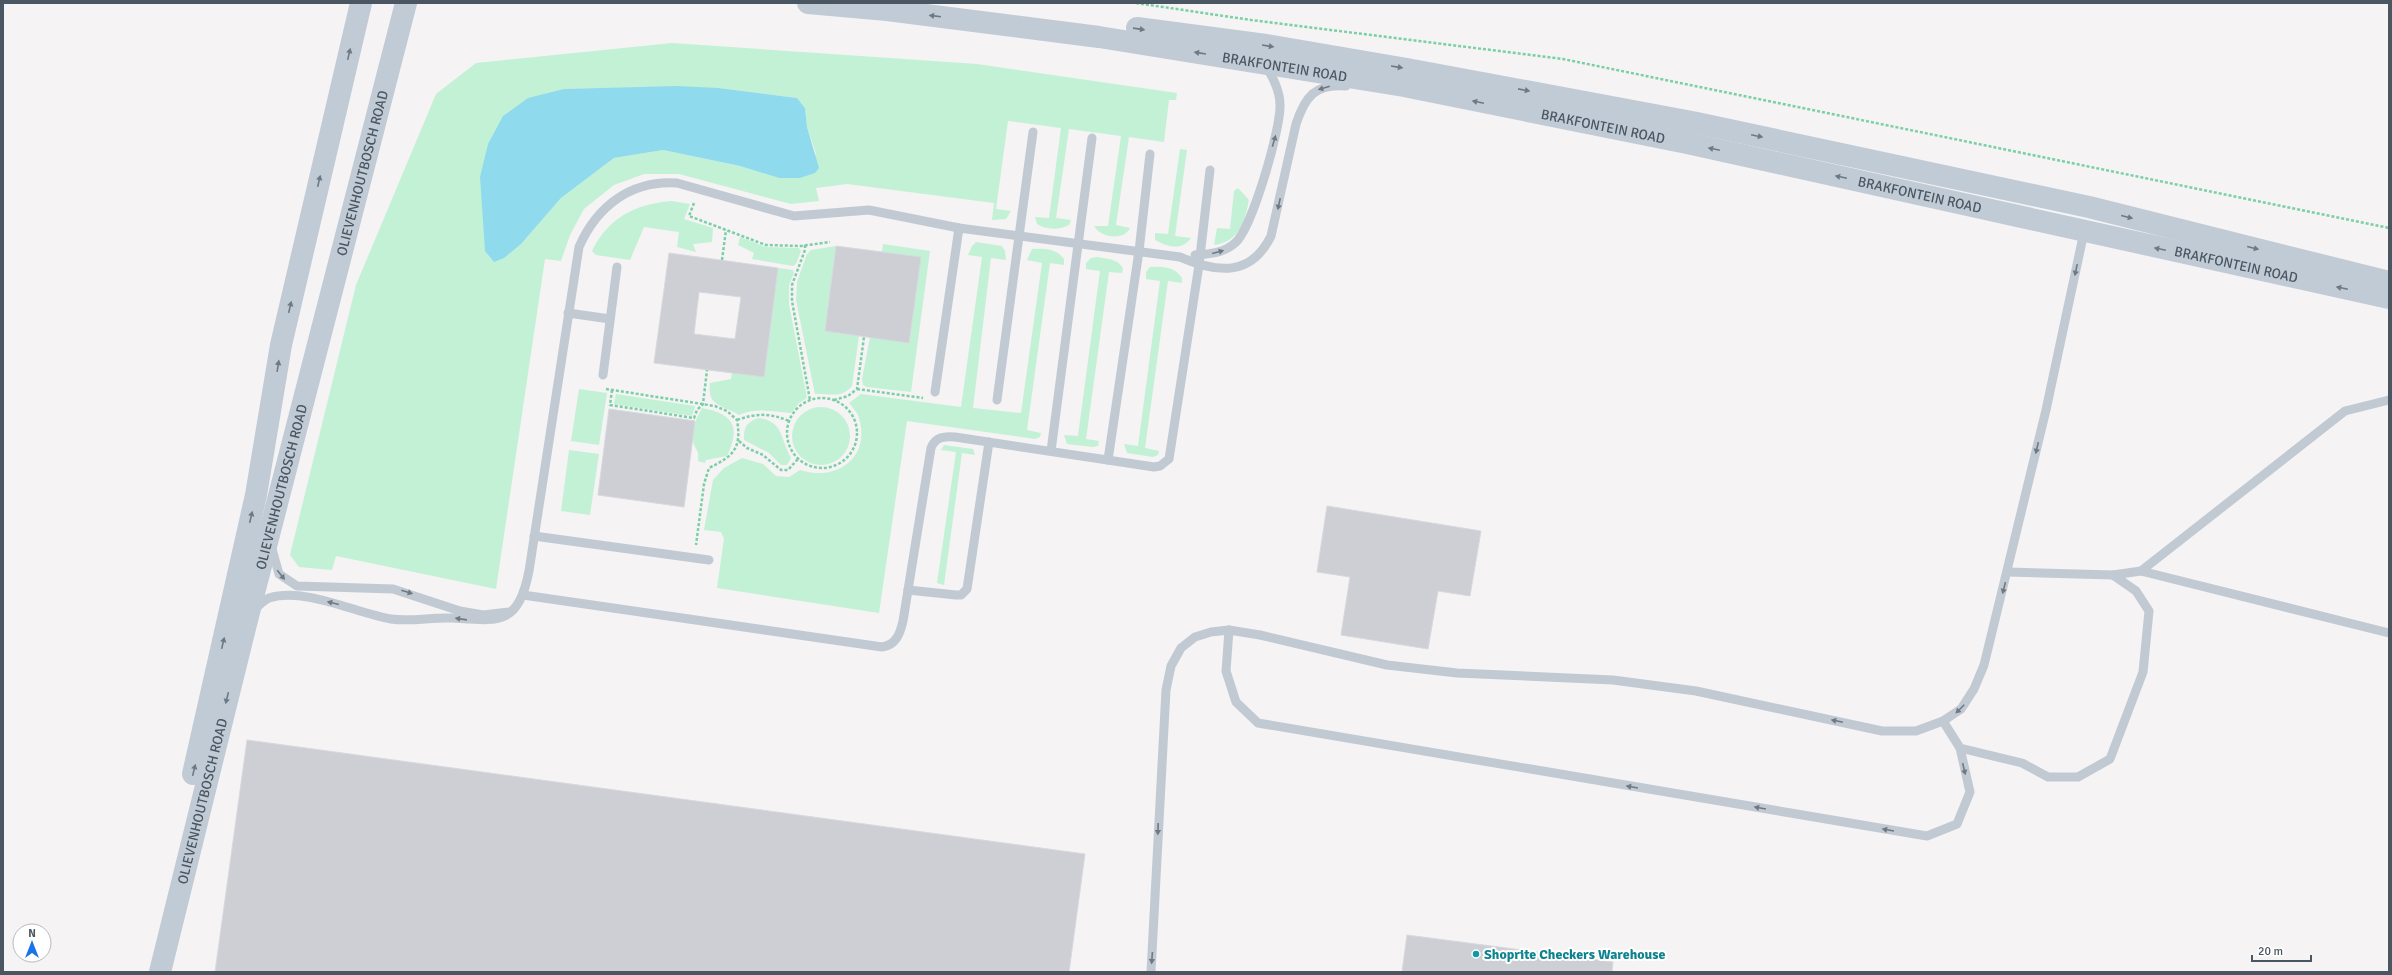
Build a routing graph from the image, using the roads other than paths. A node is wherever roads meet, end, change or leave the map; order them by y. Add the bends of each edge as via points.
1 (361, 3) edge
2 (406, 3) edge
3 (808, 3) edge
4 (943, 3) edge
5 (1264, 62) junction
6 (1404, 86) junction
7 (1033, 132) dead end
8 (1092, 138) dead end
9 (1150, 154) dead end
10 (1882, 162) junction
11 (1210, 170) dead end
12 (959, 228) junction
13 (2084, 232) junction
14 (1018, 236) junction
15 (1078, 244) junction
16 (1139, 251) junction
17 (1200, 255) junction
18 (1180, 257) junction
19 (1199, 265) junction
20 (617, 267) dead end
21 (2389, 282) edge
22 (2389, 298) edge
23 (568, 313) junction
24 (610, 319) junction
25 (603, 375) road end
26 (935, 392) road end
27 (997, 400) dead end
28 (2389, 400) edge
29 (989, 442) junction
30 (1051, 451) junction
31 (1108, 460) junction
32 (271, 524) junction
33 (534, 536) junction
34 (710, 560) dead end
35 (2008, 572) junction
36 (2141, 572) junction
37 (2113, 575) junction
38 (908, 590) junction
39 (523, 595) junction
40 (511, 611) junction
41 (247, 620) junction
42 (1229, 630) junction
43 (2389, 633) edge
44 (1943, 722) junction
45 (1960, 748) junction
46 (148, 972) edge
47 (160, 972) edge
48 (1151, 972) edge

46 -> 1 street, OLIEVENHOUTBOSCH ROAD via 256,494 281,345
2 - 32 street, OLIEVENHOUTBOSCH ROAD
5 -> 3 street, BRAKFONTEIN ROAD via 1099,37 886,10
4 -> 10 street, BRAKFONTEIN ROAD via 1266,45 1692,122
5 - 6 street, BRAKFONTEIN ROAD
17 -> 5 lane via 1218,253 1229,248 1237,242 1248,224 1280,115 1279,92
13 -> 6 street, BRAKFONTEIN ROAD via 1687,143
6 -> 19 lane via 1373,89 1326,87 1308,96 1296,124 1276,219 1266,247 1251,262 1242,266 1227,269
7 - 14 lane
8 - 15 lane
9 - 16 lane
10 - 13 street via 1895,178 2068,217 2075,220
10 -> 21 street, BRAKFONTEIN ROAD via 2089,207
11 - 17 lane
12 - 14 lane
12 - 23 lane via 869,210 794,216 690,186 667,182 647,184 613,200 587,230 577,254
12 - 26 lane
22 -> 13 street, BRAKFONTEIN ROAD
13 -> 35 lane
14 - 15 lane
14 - 27 lane
15 - 16 lane
15 - 30 lane
16 - 18 lane
16 - 31 lane
17 - 18 lane
17 - 19 lane
18 - 19 lane
19 - 31 lane via 1169,459 1154,467
20 - 24 lane
23 - 24 lane
23 - 33 lane
24 - 25 lane
28 - 36 lane via 2345,411
29 - 30 lane
29 - 38 lane via 946,436 936,439 932,444
29 - 38 lane via 967,589 956,595
30 - 31 lane
32 -> 40 lane via 273,553 279,574 297,586 393,589 460,611 483,615
32 - 41 street, OLIEVENHOUTBOSCH ROAD
33 - 34 lane
33 - 39 lane
35 - 37 lane
35 -> 44 lane via 1984,665 1974,689 1961,709
36 - 37 lane
36 - 43 lane
37 - 45 lane via 2136,591 2149,611 2143,672 2110,759 2078,777 2048,777 2022,763
38 - 39 lane via 903,621 897,638 889,646 882,647
39 - 40 lane
40 -> 41 lane via 505,617 492,621 453,618 402,620 325,601 281,596 268,598 262,602
41 -> 47 street, OLIEVENHOUTBOSCH ROAD
44 -> 42 lane via 1916,731 1882,731 1696,691 1613,680 1457,673 1387,665
45 -> 42 lane via 1970,792 1957,824 1927,836 1258,723 1236,702 1226,671
42 -> 48 lane via 1211,632 1190,641 1181,648 1170,674 1166,697
44 - 45 lane

